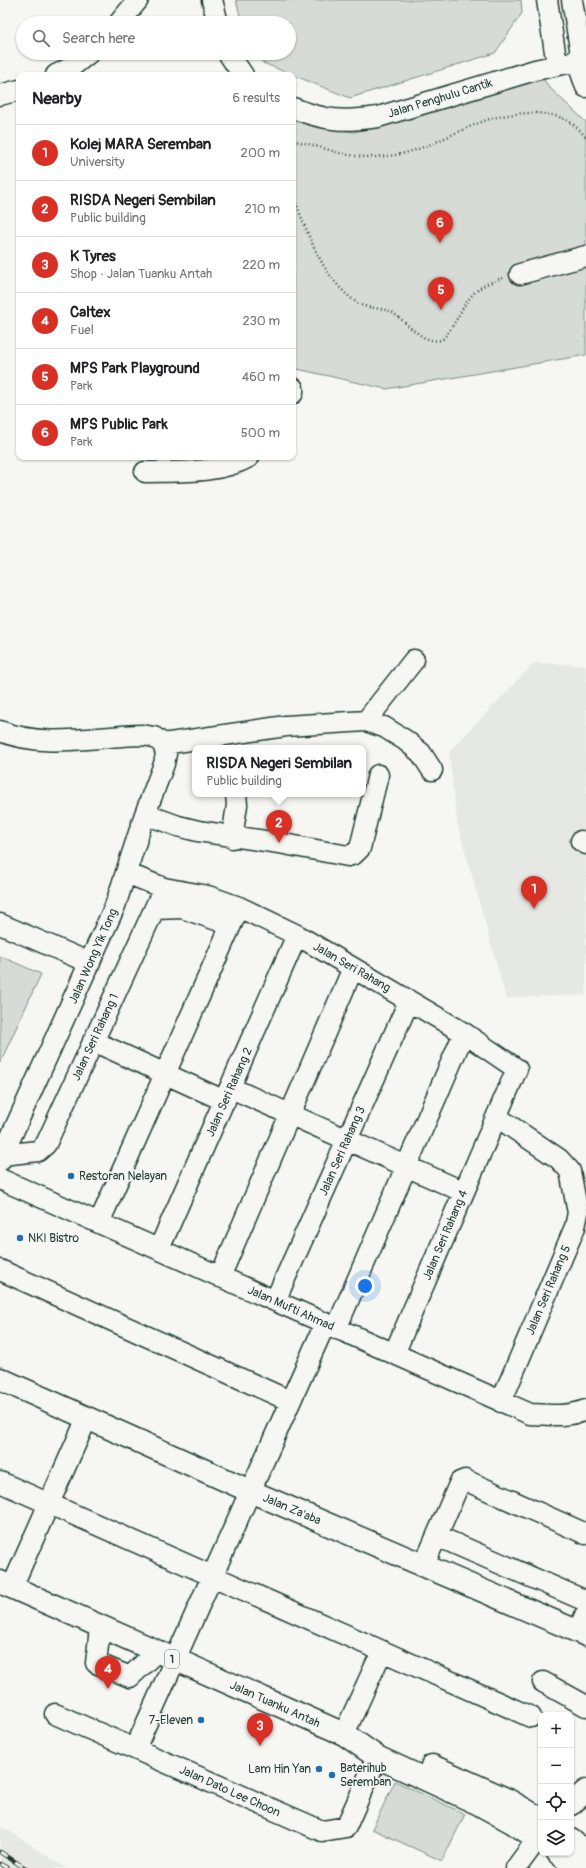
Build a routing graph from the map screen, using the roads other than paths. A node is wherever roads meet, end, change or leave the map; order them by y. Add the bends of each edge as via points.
1 (138, 0) edge
2 (212, 0) edge
3 (547, 0) edge
4 (572, 0) edge
5 (125, 16) edge
6 (216, 16) edge
7 (80, 60) edge
8 (233, 60) edge
9 (582, 61) edge
10 (558, 65) junction
11 (62, 72) edge
12 (241, 72) edge
13 (586, 87) edge
14 (296, 109) edge
15 (586, 256) edge
16 (520, 274) road end
17 (241, 460) edge
18 (145, 472) dead end
19 (414, 660) dead end
20 (366, 721) junction
21 (0, 731) edge
22 (163, 744) junction
23 (432, 770) dead end
24 (378, 775) dead end
25 (236, 797) edge
26 (145, 814) junction
27 (232, 838) junction
28 (126, 873) junction
29 (164, 888) junction
30 (154, 909) junction
31 (235, 916) junction
32 (0, 924) edge
33 (297, 935) junction
34 (90, 963) junction
35 (353, 968) junction
36 (409, 1001) junction
37 (464, 1033) junction
38 (94, 1041) junction
39 (166, 1074) junction
40 (228, 1095) junction
41 (289, 1114) junction
42 (497, 1117) junction
43 (347, 1139) junction
44 (1, 1158) edge
45 (406, 1166) junction
46 (0, 1179) edge
47 (464, 1192) junction
48 (99, 1223) junction
49 (159, 1249) junction
50 (0, 1270) edge
51 (220, 1277) junction
52 (275, 1301) junction
53 (330, 1326) junction
54 (394, 1354) junction
55 (0, 1379) edge
56 (290, 1401) junction
57 (501, 1402) junction
58 (584, 1414) edge
59 (87, 1418) junction
60 (0, 1482) edge
61 (250, 1491) junction
62 (49, 1504) junction
63 (586, 1534) edge
64 (436, 1536) junction
65 (424, 1565) junction
66 (212, 1576) junction
67 (3, 1584) edge
68 (586, 1601) edge
69 (583, 1627) edge
70 (100, 1628) junction
71 (382, 1651) junction
72 (165, 1656) junction
73 (543, 1682) dead end
74 (586, 1706) edge
75 (55, 1714) dead end
76 (531, 1718) dead end
77 (344, 1734) junction
78 (135, 1748) junction
79 (377, 1757) junction
80 (586, 1791) edge
81 (574, 1801) edge
82 (586, 1804) edge
83 (574, 1810) edge
84 (538, 1830) edge
85 (538, 1831) edge
86 (538, 1835) edge
87 (574, 1843) edge
88 (586, 1853) edge
89 (562, 1856) edge
90 (516, 1868) edge
91 (577, 1868) edge

1 - 5 street
2 - 6 street
3 - 10 street
4 - 9 street
7 - 11 street
8 - 12 street
9 - 10 street, Jalan Penghulu Cantik
9 - 13 street
10 - 14 street, Jalan Penghulu Cantik via 378,117 352,121 333,120
15 - 16 street
17 - 18 street via 221,467 198,470
19 - 20 street
20 - 22 street via 286,726
20 - 23 street via 384,727 405,740 421,753
21 - 22 street via 17,738 51,742 142,735 154,737
22 - 26 street, Jalan Wong Yik Tong via 166,754 164,764
24 - 27 street via 360,848 354,854 348,856 279,843
25 - 27 street
26 - 27 street via 178,826
26 - 28 street, Jalan Wong Yik Tong
28 - 29 street, Jalan Seri Rahang
28 - 34 street, Jalan Wong Yik Tong via 115,906
29 - 30 street, Jalan Seri Rahang 1
29 - 31 street, Jalan Seri Rahang via 208,896
30 - 31 street via 182,908
30 - 38 street, Jalan Seri Rahang 1
31 - 33 street, Jalan Seri Rahang
31 - 39 street
32 - 34 street
33 - 35 street, Jalan Seri Rahang
33 - 40 street, Jalan Seri Rahang 2
34 - 44 street, Jalan Wong Yik Tong
35 - 36 street, Jalan Seri Rahang
35 - 41 street
36 - 37 street, Jalan Seri Rahang
36 - 43 street, Jalan Seri Rahang 3
37 - 42 street, Jalan Seri Rahang via 517,1069
37 - 45 street
38 - 39 street
38 - 44 street, Jalan Seri Rahang 1 via 46,1144 38,1151
39 - 40 street
39 - 48 street
40 - 41 street
40 - 49 street, Jalan Seri Rahang 2
41 - 43 street
41 - 51 street
42 - 47 street, Jalan Seri Rahang 4
42 - 57 street, Jalan Seri Rahang 5 via 559,1159 570,1171 578,1213 575,1227
43 - 45 street
43 - 52 street, Jalan Seri Rahang 3
45 - 47 street
45 - 53 street
46 - 48 street, Jalan Mufti Ahmad
47 - 54 street, Jalan Seri Rahang 4
48 - 49 street, Jalan Mufti Ahmad
49 - 51 street, Jalan Mufti Ahmad
50 - 56 street
51 - 52 street, Jalan Mufti Ahmad
52 - 53 street, Jalan Mufti Ahmad
53 - 54 street, Jalan Mufti Ahmad
53 - 56 street
54 - 57 street, Jalan Mufti Ahmad
55 - 59 highway, Jalan Za'aba
56 - 61 street
57 - 58 street, Jalan Mufti Ahmad via 530,1414
59 - 61 highway, Jalan Za'aba
59 - 62 street
60 - 62 street
61 - 65 highway, Jalan Za'aba
61 - 66 street
62 - 66 street
62 - 67 street
63 - 64 street via 465,1480 460,1482
64 - 65 street
64 - 68 street
65 - 69 highway, Jalan Za'aba
66 - 71 street
66 - 72 street
67 - 70 highway, Jalan Tuanku Antah / 1
70 - 72 highway, Jalan Tuanku Antah / 1
70 - 72 street via 96,1663 130,1677
71 - 76 street
71 - 77 street
72 - 77 highway, Jalan Tuanku Antah / 1
72 - 78 street
73 - 74 street
75 - 78 street
77 - 79 highway, Jalan Tuanku Antah / 1
77 - 84 highway, 1 via 399,1751 508,1800
78 - 79 street, Jalan Dato Lee Choon via 322,1831 346,1827
79 - 85 highway, Jalan Tuanku Antah / 1
80 - 81 highway
82 - 83 highway
86 - 90 street
87 - 88 highway
89 - 91 highway

